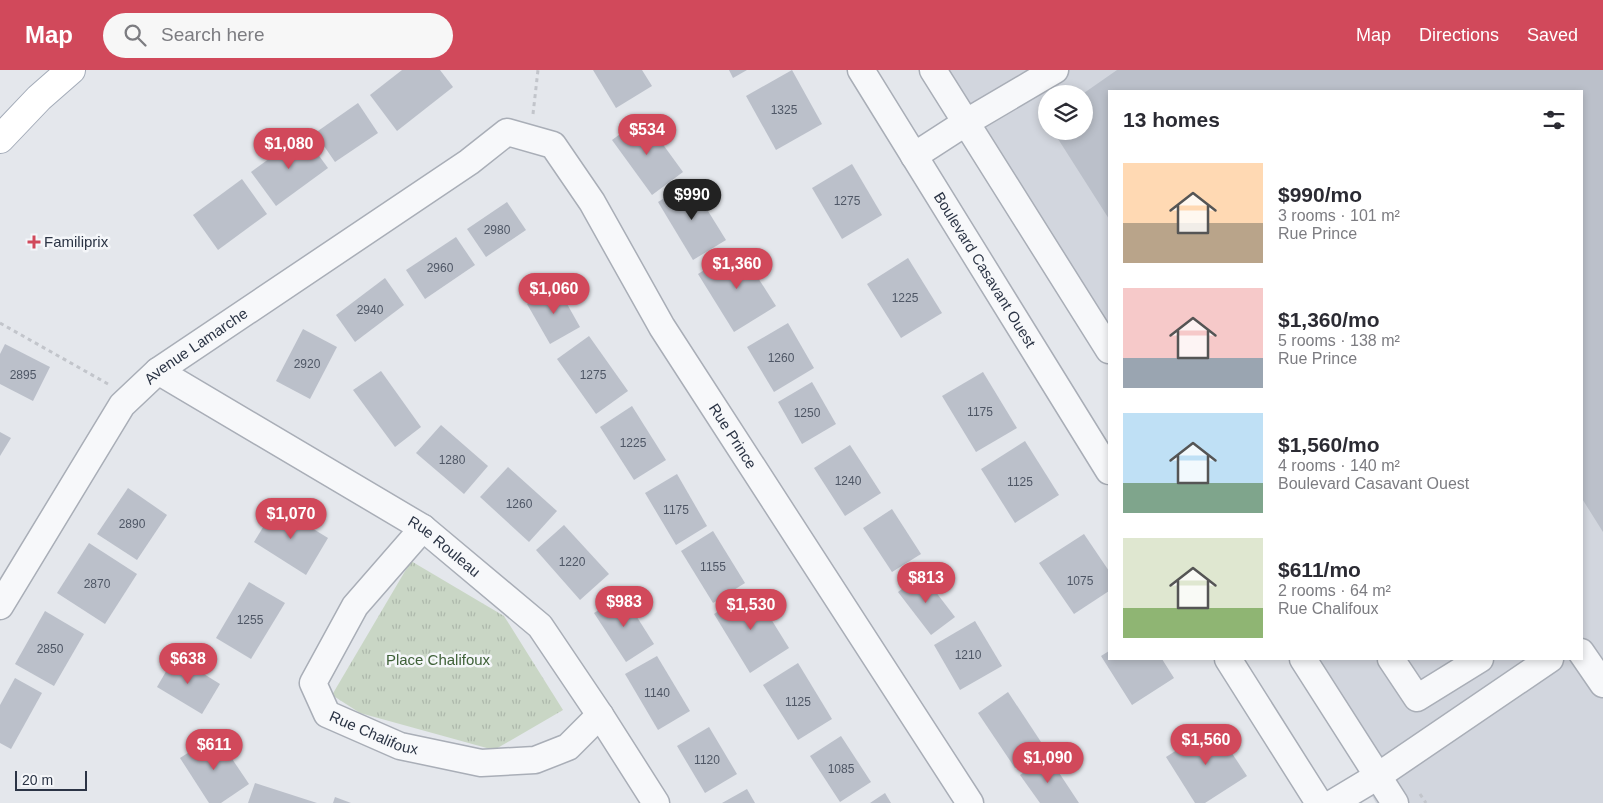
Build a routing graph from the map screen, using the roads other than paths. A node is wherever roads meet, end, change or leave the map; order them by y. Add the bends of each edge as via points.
1 (71, 70) edge
2 (861, 70) edge
3 (933, 70) edge
4 (1055, 70) edge
5 (965, 123) junction
6 (0, 139) edge
7 (914, 156) junction
8 (469, 162) joint
9 (1108, 348) edge
10 (158, 371) junction
11 (1108, 469) edge
12 (423, 528) junction
13 (0, 606) edge
14 (1583, 655) edge
15 (1229, 660) edge
16 (1304, 660) edge
17 (1392, 660) edge
18 (1478, 660) edge
19 (1549, 660) edge
20 (1603, 684) edge
21 (600, 716) junction
22 (1378, 776) junction
23 (656, 803) edge
24 (970, 803) edge
25 (1319, 803) edge
26 (1333, 803) edge
27 (1395, 803) edge

1 - 6 main road
2 - 7 street, Boulevard Casavant Ouest
3 - 5 street
4 - 5 street
5 - 7 street
5 - 9 street
7 - 11 street, Boulevard Casavant Ouest
8 - 10 street, Avenue Lamarche
8 - 24 street, Rue Prince via 507,132 553,144 592,202 662,327
10 - 12 street, Rue Rouleau
10 - 13 street, Avenue Lamarche via 122,406
12 - 21 street, Rue Rouleau via 540,626
12 - 21 street, Rue Chalifoux via 355,606 313,683 327,714 400,746 481,763 535,760 568,747
14 - 20 street
15 - 25 street
16 - 22 street
17 - 18 street via 1417,698
19 - 22 street
21 - 23 street, Rue Rouleau
22 - 26 street
22 - 27 street

